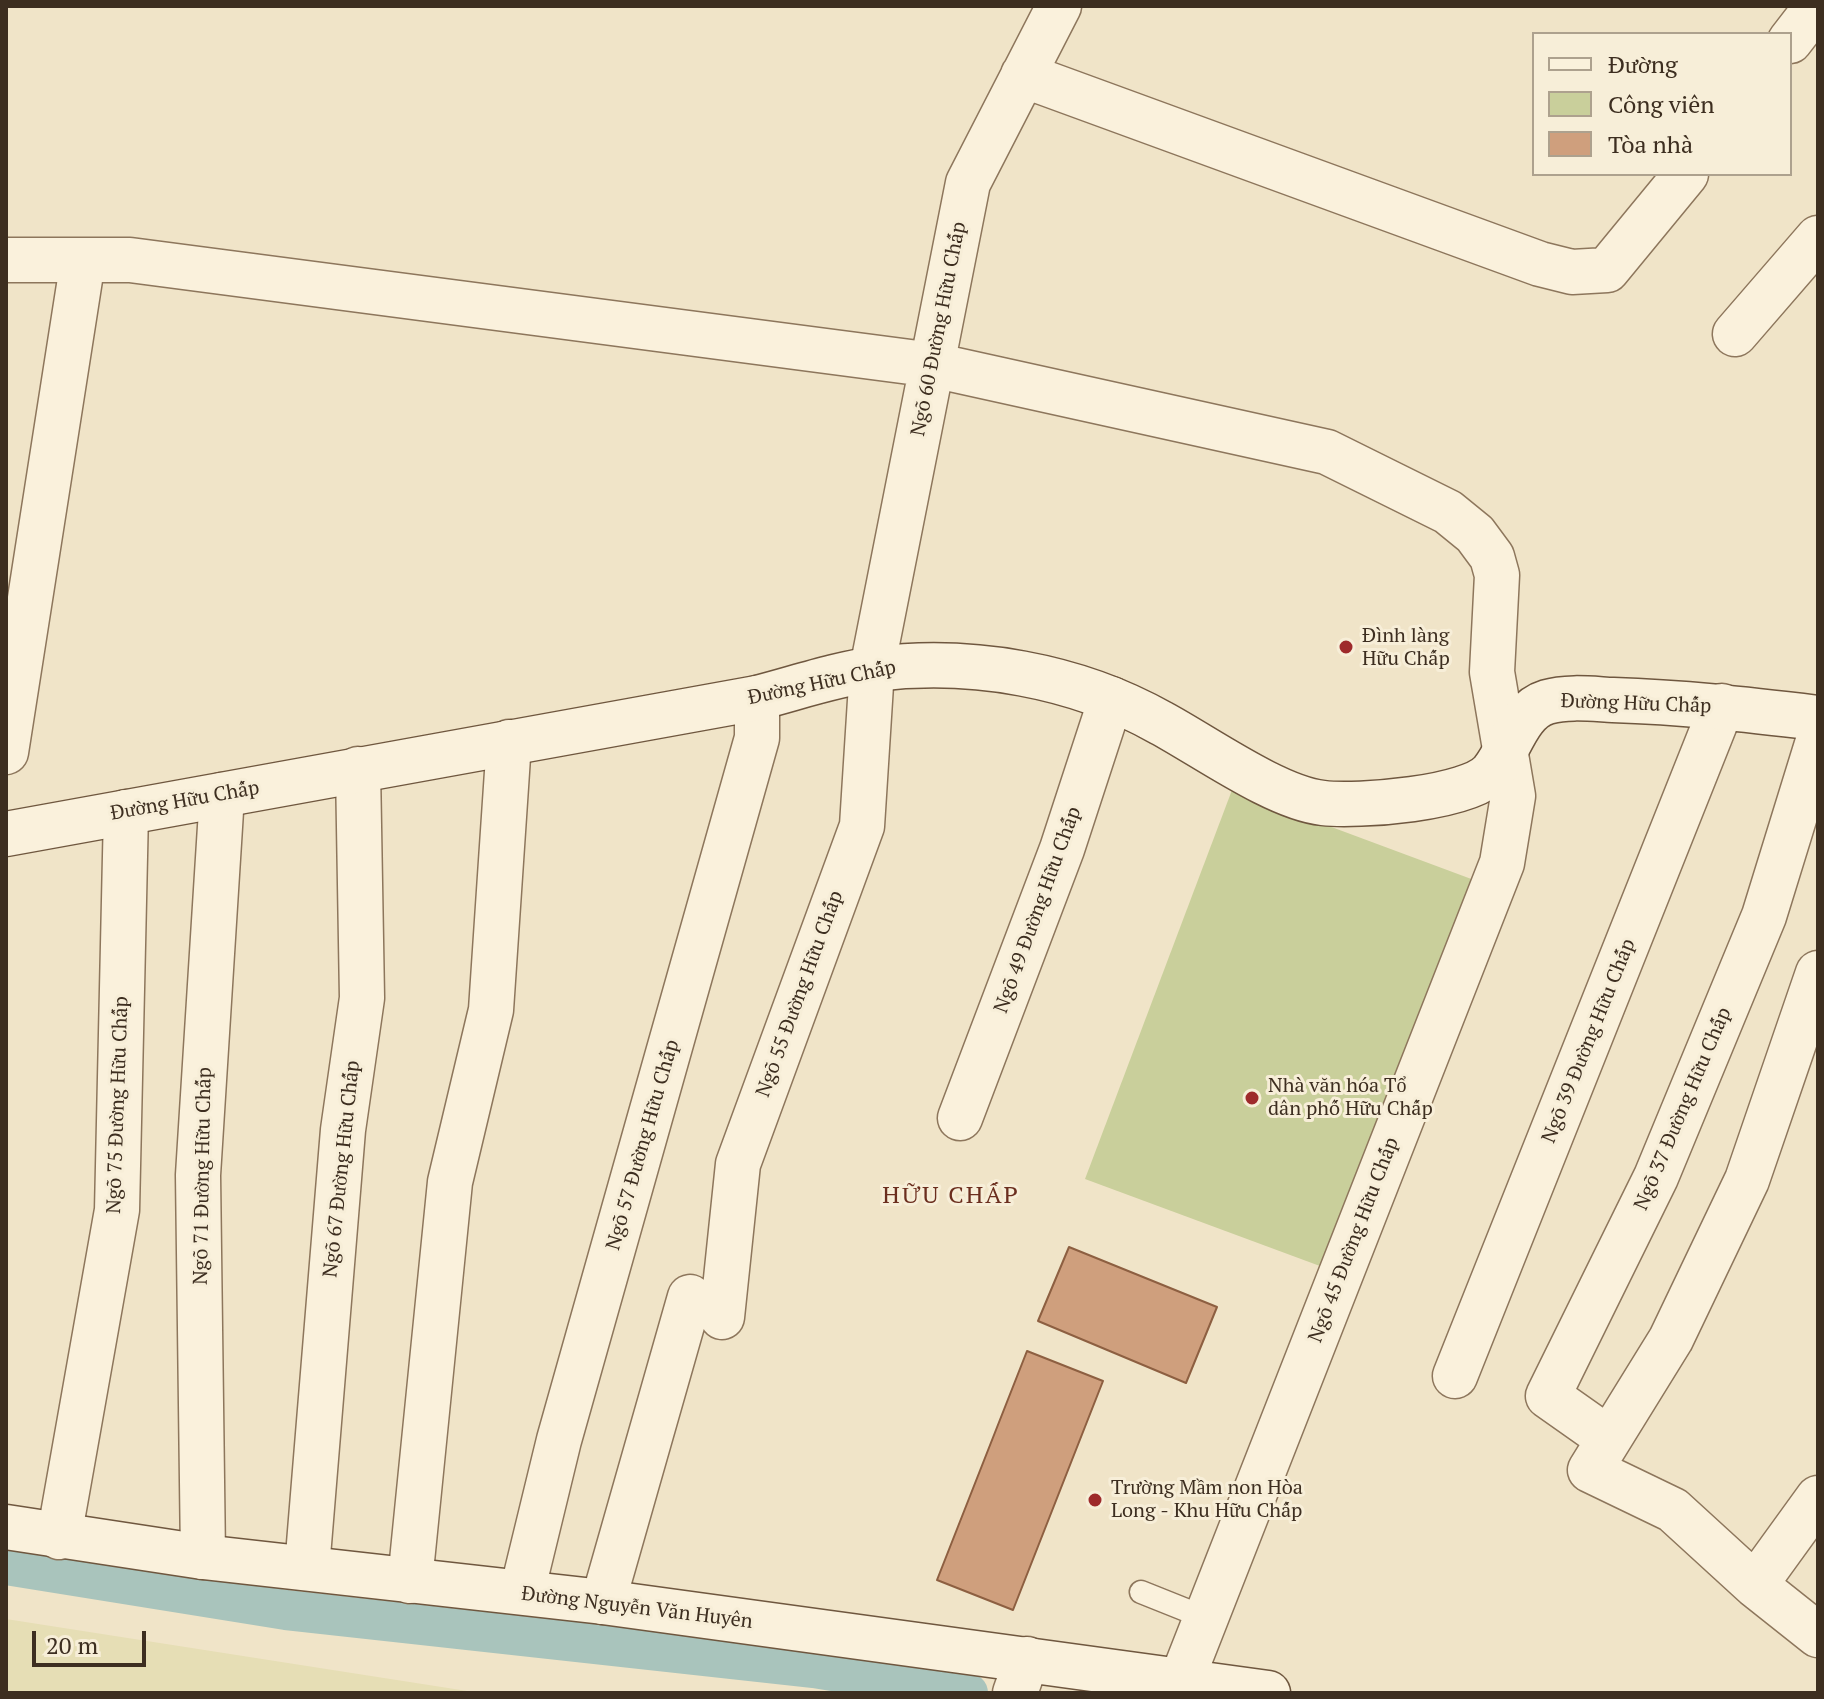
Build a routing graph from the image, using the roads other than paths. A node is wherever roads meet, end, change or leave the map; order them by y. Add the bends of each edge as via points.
1 (1059, 6) edge
2 (1817, 6) edge
3 (1792, 38) edge
4 (1023, 75) junction
5 (1684, 176) edge
6 (1818, 238) edge
7 (6, 260) edge
8 (83, 260) junction
9 (1735, 334) dead end
10 (933, 365) junction
11 (872, 669) junction
12 (757, 698) junction
13 (1111, 699) junction
14 (1722, 706) junction
15 (1818, 718) edge
16 (1818, 741) edge
17 (509, 742) junction
18 (1504, 751) junction
19 (6, 752) edge
20 (358, 769) junction
21 (222, 795) junction
22 (126, 812) junction
23 (6, 834) edge
24 (1818, 973) edge
25 (960, 1118) dead end
26 (1455, 1376) dead end
27 (1609, 1439) junction
28 (1818, 1498) edge
29 (6, 1527) edge
30 (59, 1537) junction
31 (203, 1557) junction
32 (307, 1568) junction
33 (410, 1581) junction
34 (1755, 1585) junction
35 (522, 1592) junction
36 (1141, 1592) dead end
37 (603, 1602) junction
38 (1206, 1618) junction
39 (1818, 1635) edge
40 (1023, 1671) edge
41 (1182, 1679) junction
42 (1268, 1693) edge

1 - 4 street, Ngõ 60 Đường Hữu Chấp
2 - 3 street
4 - 5 street via 1572,272 1607,270
4 - 10 street, Ngõ 60 Đường Hữu Chấp via 968,183
6 - 9 street
7 - 8 street, Ngõ 45 Đường Hữu Chấp
8 - 10 street, Ngõ 45 Đường Hữu Chấp via 130,260
8 - 19 street
10 - 11 street, Ngõ 60 Đường Hữu Chấp
10 - 18 street, Ngõ 45 Đường Hữu Chấp via 1327,452 1448,512 1475,534 1495,566 1492,672
11 - 12 street, Đường Hữu Chấp
11 - 13 street, Đường Hữu Chấp via 982,666
11 - 37 street, Ngõ 55 Đường Hữu Chấp via 862,826 738,1164 706,1307
12 - 17 street, Đường Hữu Chấp
12 - 35 street, Ngõ 57 Đường Hữu Chấp via 757,738 559,1440
13 - 18 street, Đường Hữu Chấp via 1294,797 1322,803 1360,804 1478,784
13 - 25 street, Ngõ 49 Đường Hữu Chấp via 1057,864
14 - 15 street, Đường Hữu Chấp
14 - 18 street, Đường Hữu Chấp via 1548,702 1523,721
14 - 26 street, Ngõ 39 Đường Hữu Chấp
16 - 27 street, Ngõ 37 Đường Hữu Chấp via 1764,916 1734,989 1656,1177 1548,1396
17 - 20 street, Đường Hữu Chấp
17 - 33 street via 491,1010 450,1182
18 - 38 street, Ngõ 45 Đường Hữu Chấp via 1513,796 1502,863
20 - 21 street, Đường Hữu Chấp
20 - 32 street, Ngõ 67 Đường Hữu Chấp via 362,998 343,1130
21 - 22 street, Đường Hữu Chấp
21 - 31 street, Ngõ 71 Đường Hữu Chấp via 198,1175
22 - 23 street, Đường Hữu Chấp
22 - 30 street, Ngõ 75 Đường Hữu Chấp via 117,1210
24 - 27 street via 1747,1180 1671,1339
27 - 34 street via 1590,1470 1673,1510
28 - 34 street
29 - 30 street, Đường Nguyễn Văn Huyên
30 - 31 street, Đường Nguyễn Văn Huyên
31 - 32 street, Đường Nguyễn Văn Huyên
32 - 33 street, Đường Nguyễn Văn Huyên
33 - 35 street, Đường Nguyễn Văn Huyên
34 - 39 street
35 - 37 street, Đường Nguyễn Văn Huyên
36 - 38 lane
37 - 40 street, Đường Nguyễn Văn Huyên
38 - 41 street, Ngõ 45 Đường Hữu Chấp
40 - 41 street, Đường Nguyễn Văn Huyên
41 - 42 street, Đường Nguyễn Văn Huyên

